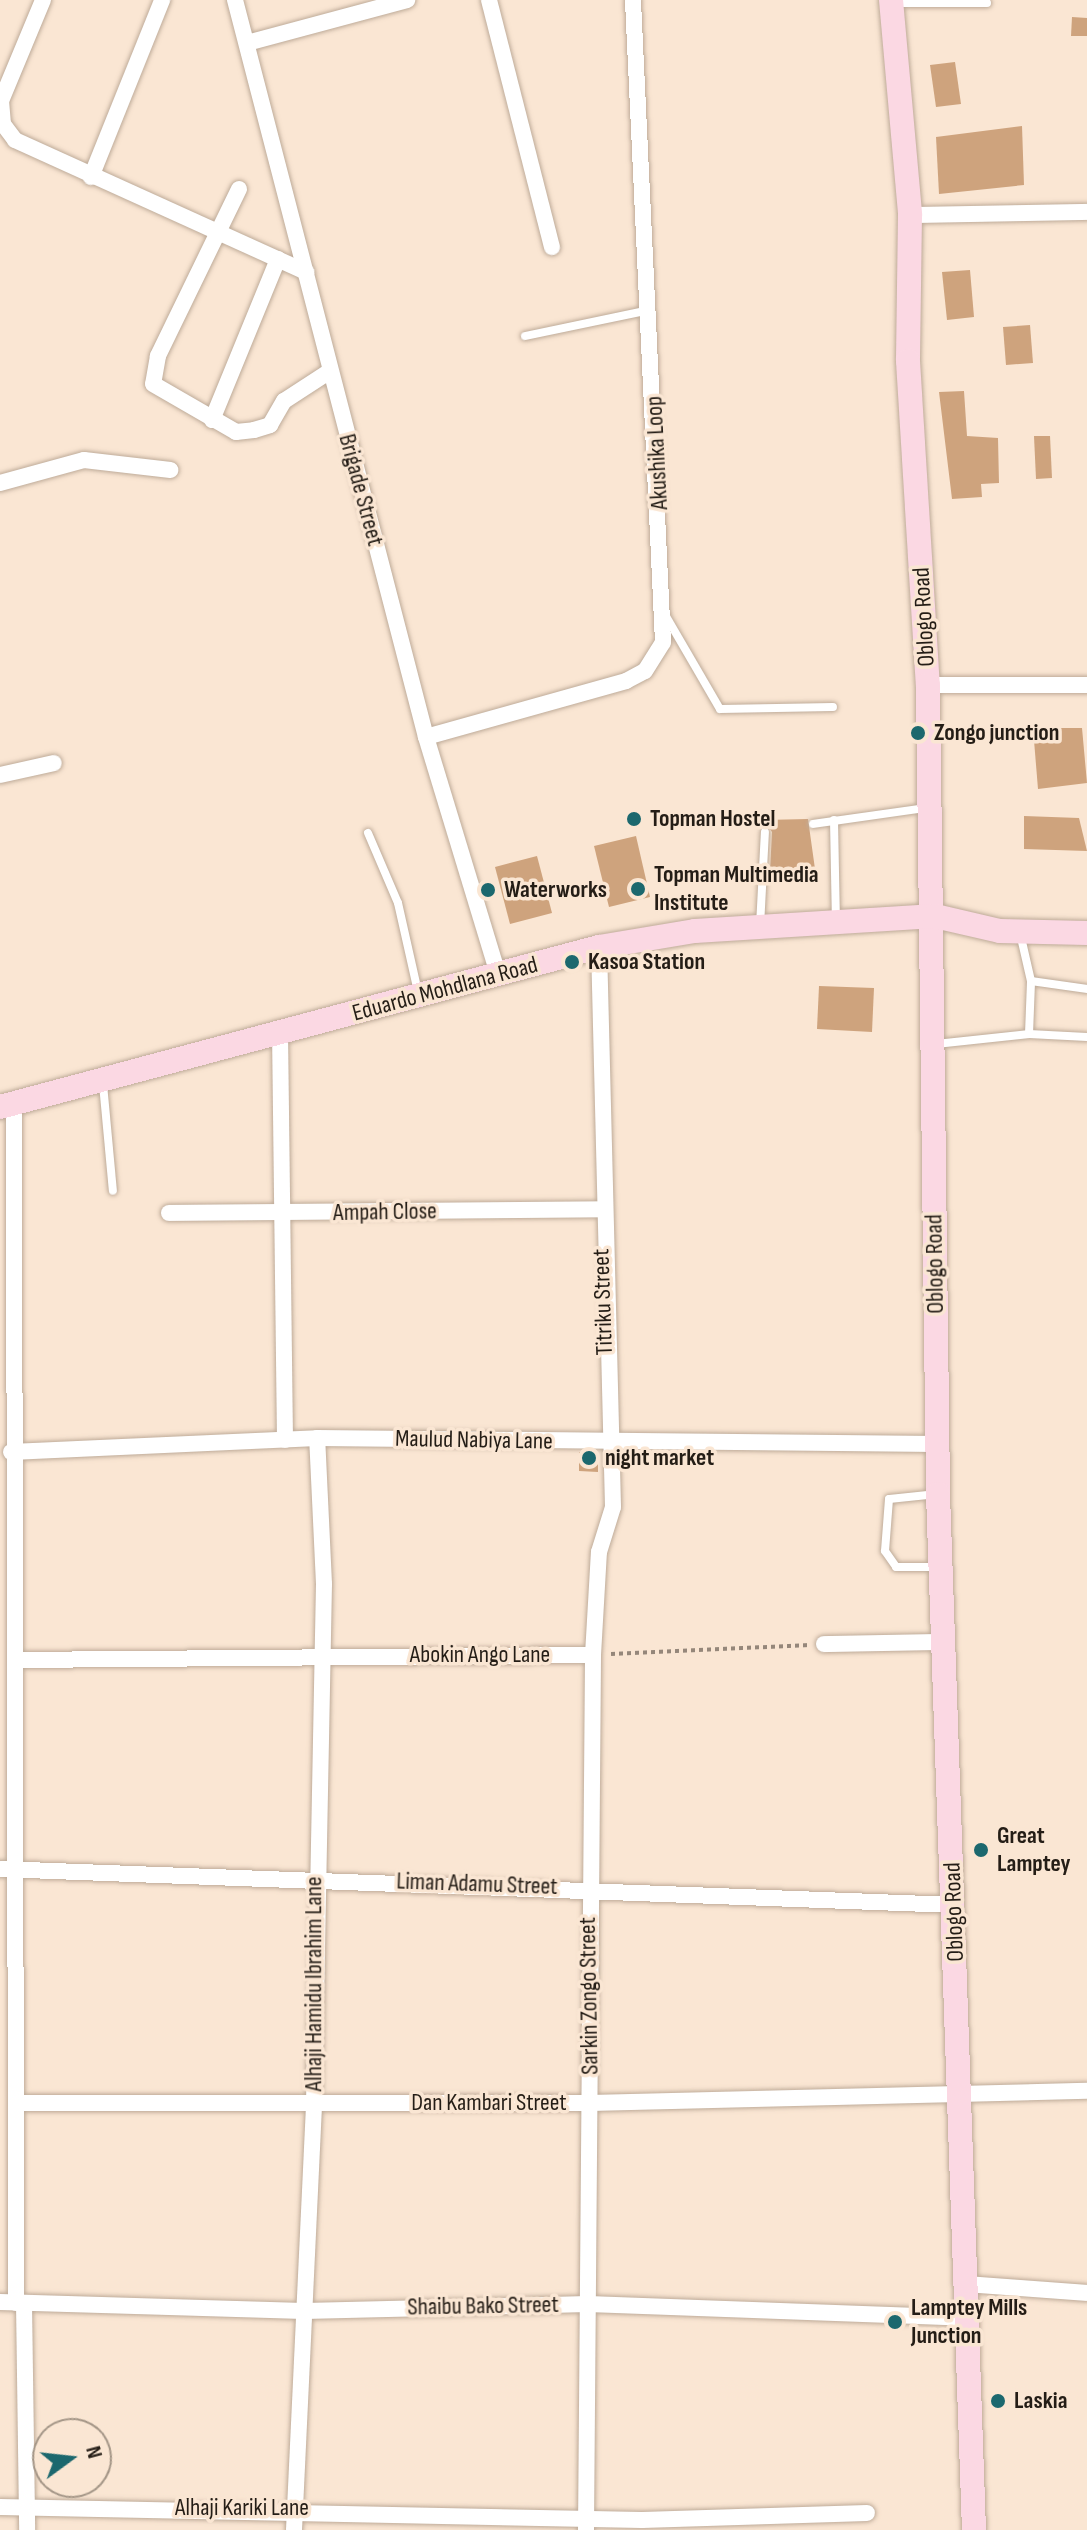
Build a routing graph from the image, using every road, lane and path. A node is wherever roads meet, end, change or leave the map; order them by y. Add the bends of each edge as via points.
1 (43, 0) edge
2 (235, 0) edge
3 (407, 0) edge
4 (489, 0) edge
5 (633, 0) edge
6 (154, 2) edge
7 (891, 2) edge
8 (987, 3) dead end
9 (247, 43) junction
10 (91, 177) junction
11 (239, 189) dead end
12 (1087, 212) edge
13 (910, 215) junction
14 (216, 227) junction
15 (552, 247) dead end
16 (278, 259) junction
17 (306, 272) junction
18 (650, 309) junction
19 (525, 336) dead end
20 (330, 371) junction
21 (212, 420) junction
22 (170, 470) dead end
23 (0, 483) edge
24 (666, 617) junction
25 (928, 685) junction
26 (1087, 685) edge
27 (833, 707) dead end
28 (426, 737) junction
29 (54, 763) dead end
30 (0, 775) edge
31 (926, 808) junction
32 (834, 820) junction
33 (813, 824) dead end
34 (765, 832) dead end
35 (368, 833) dead end
36 (935, 916) junction
37 (760, 927) junction
38 (836, 927) junction
39 (1019, 932) junction
40 (1087, 933) edge
41 (599, 947) junction
42 (499, 977) junction
43 (1031, 981) junction
44 (1087, 989) edge
45 (420, 997) junction
46 (280, 1031) junction
47 (1029, 1034) junction
48 (1087, 1037) edge
49 (936, 1044) junction
50 (103, 1080) junction
51 (7, 1106) edge
52 (113, 1191) dead end
53 (600, 1209) junction
54 (169, 1213) dead end
55 (286, 1213) junction
56 (317, 1438) junction
57 (285, 1440) junction
58 (608, 1441) junction
59 (937, 1444) junction
60 (11, 1452) junction
61 (938, 1494) junction
62 (940, 1567) junction
63 (943, 1642) junction
64 (824, 1644) joint
65 (320, 1655) junction
66 (593, 1655) junction
67 (16, 1660) junction
68 (0, 1869) edge
69 (18, 1870) junction
70 (313, 1880) junction
71 (587, 1888) junction
72 (954, 1905) junction
73 (1087, 2091) edge
74 (963, 2096) junction
75 (16, 2103) junction
76 (590, 2103) junction
77 (314, 2104) junction
78 (967, 2284) junction
79 (1087, 2293) edge
80 (13, 2302) edge
81 (588, 2304) junction
82 (304, 2311) junction
83 (966, 2318) junction
84 (0, 2507) edge
85 (25, 2507) junction
86 (293, 2508) junction
87 (867, 2513) dead end
88 (586, 2522) edge
89 (27, 2530) edge
90 (294, 2530) edge
91 (974, 2530) edge

1 - 10 street via 1,101 3,124 15,140
2 - 9 street, Brigade Street
3 - 9 street
4 - 15 street
5 - 18 street, Akushika Loop
6 - 10 street
7 - 8 lane
7 - 13 main road, Oblogo Road
9 - 17 street, Brigade Street
10 - 14 street
11 - 14 street
12 - 13 street
13 - 25 main road, Oblogo Road via 908,361
14 - 16 street
14 - 21 street via 151,374 169,399
16 - 17 street
16 - 21 street
17 - 20 street, Brigade Street
18 - 19 lane
18 - 24 street, Akushika Loop
20 - 21 street via 284,401 270,425 236,432
20 - 28 street, Brigade Street
22 - 23 street via 84,460
24 - 27 lane via 720,709
24 - 28 street, Akushika Loop via 660,650 645,671
25 - 26 street
25 - 31 main road, Oblogo Road
28 - 42 street, Brigade Street
29 - 30 street
31 - 32 lane
31 - 36 main road, Oblogo Road
32 - 33 lane
32 - 38 lane
34 - 37 lane
35 - 45 lane via 398,903
36 - 38 main road, Eduardo Mohdlana Road
36 - 39 main road, Eduardo Mohdlana Road
36 - 49 main road, Oblogo Road
37 - 38 main road, Eduardo Mohdlana Road
37 - 41 main road, Eduardo Mohdlana Road
39 - 40 main road, Eduardo Mohdlana Road
39 - 43 lane
41 - 42 main road, Eduardo Mohdlana Road
41 - 53 street, Titriku Street
42 - 45 main road, Eduardo Mohdlana Road
43 - 44 lane
43 - 47 lane
45 - 46 main road, Eduardo Mohdlana Road
46 - 50 main road, Eduardo Mohdlana Road
46 - 55 street
47 - 48 lane
47 - 49 lane
49 - 59 main road, Oblogo Road
50 - 51 main road, Eduardo Mohdlana Road
50 - 52 lane
51 - 60 street
53 - 55 street, Ampah Close
53 - 58 street, Titriku Street
54 - 55 street, Ampah Close
55 - 57 street
56 - 57 street, Maulud Nabiya Lane
56 - 58 street, Maulud Nabiya Lane
56 - 65 street, Alhaji Hamidu Ibrahim Lane
57 - 60 street, Maulud Nabiya Lane
58 - 59 street, Maulud Nabiya Lane
58 - 66 street, Titriku Street via 613,1507 599,1552
59 - 61 main road, Oblogo Road
60 - 67 street
61 - 62 main road, Oblogo Road
61 - 62 lane via 889,1499 885,1551 896,1567
62 - 63 main road, Oblogo Road
63 - 64 street
63 - 72 main road, Oblogo Road
64 - 66 path
65 - 66 street, Abokin Ango Lane
65 - 67 street, Abokin Ango Lane
65 - 70 street, Alhaji Hamidu Ibrahim Lane
66 - 71 street, Sarkin Zongo Street
67 - 69 street
68 - 69 street, Liman Adamu Street
69 - 70 street, Liman Adamu Street
69 - 75 street
70 - 71 street, Liman Adamu Street
70 - 77 street, Alhaji Hamidu Ibrahim Lane
71 - 72 street, Liman Adamu Street
71 - 76 street, Sarkin Zongo Street
72 - 74 main road, Oblogo Road
73 - 74 street, Dan Kambari Street
74 - 76 street, Dan Kambari Street
74 - 78 main road, Oblogo Road
75 - 77 street, Dan Kambari Street
75 - 80 street
76 - 77 street, Dan Kambari Street
76 - 81 street, Sarkin Zongo Street
77 - 82 street, Alhaji Hamidu Ibrahim Lane
78 - 79 street
78 - 83 main road, Oblogo Road
80 - 82 street, Shaibu Bako Street
80 - 85 street
81 - 82 street, Shaibu Bako Street
81 - 83 street, Shaibu Bako Street
81 - 88 street, Sarkin Zongo Street
82 - 86 street, Alhaji Hamidu Ibrahim Lane
83 - 91 main road, Oblogo Road
84 - 85 street, Alhaji Kariki Lane
85 - 86 street, Alhaji Kariki Lane
85 - 89 street
86 - 88 street, Alhaji Kariki Lane
86 - 90 street, Alhaji Hamidu Ibrahim Lane
87 - 88 street, Alhaji Kariki Lane

